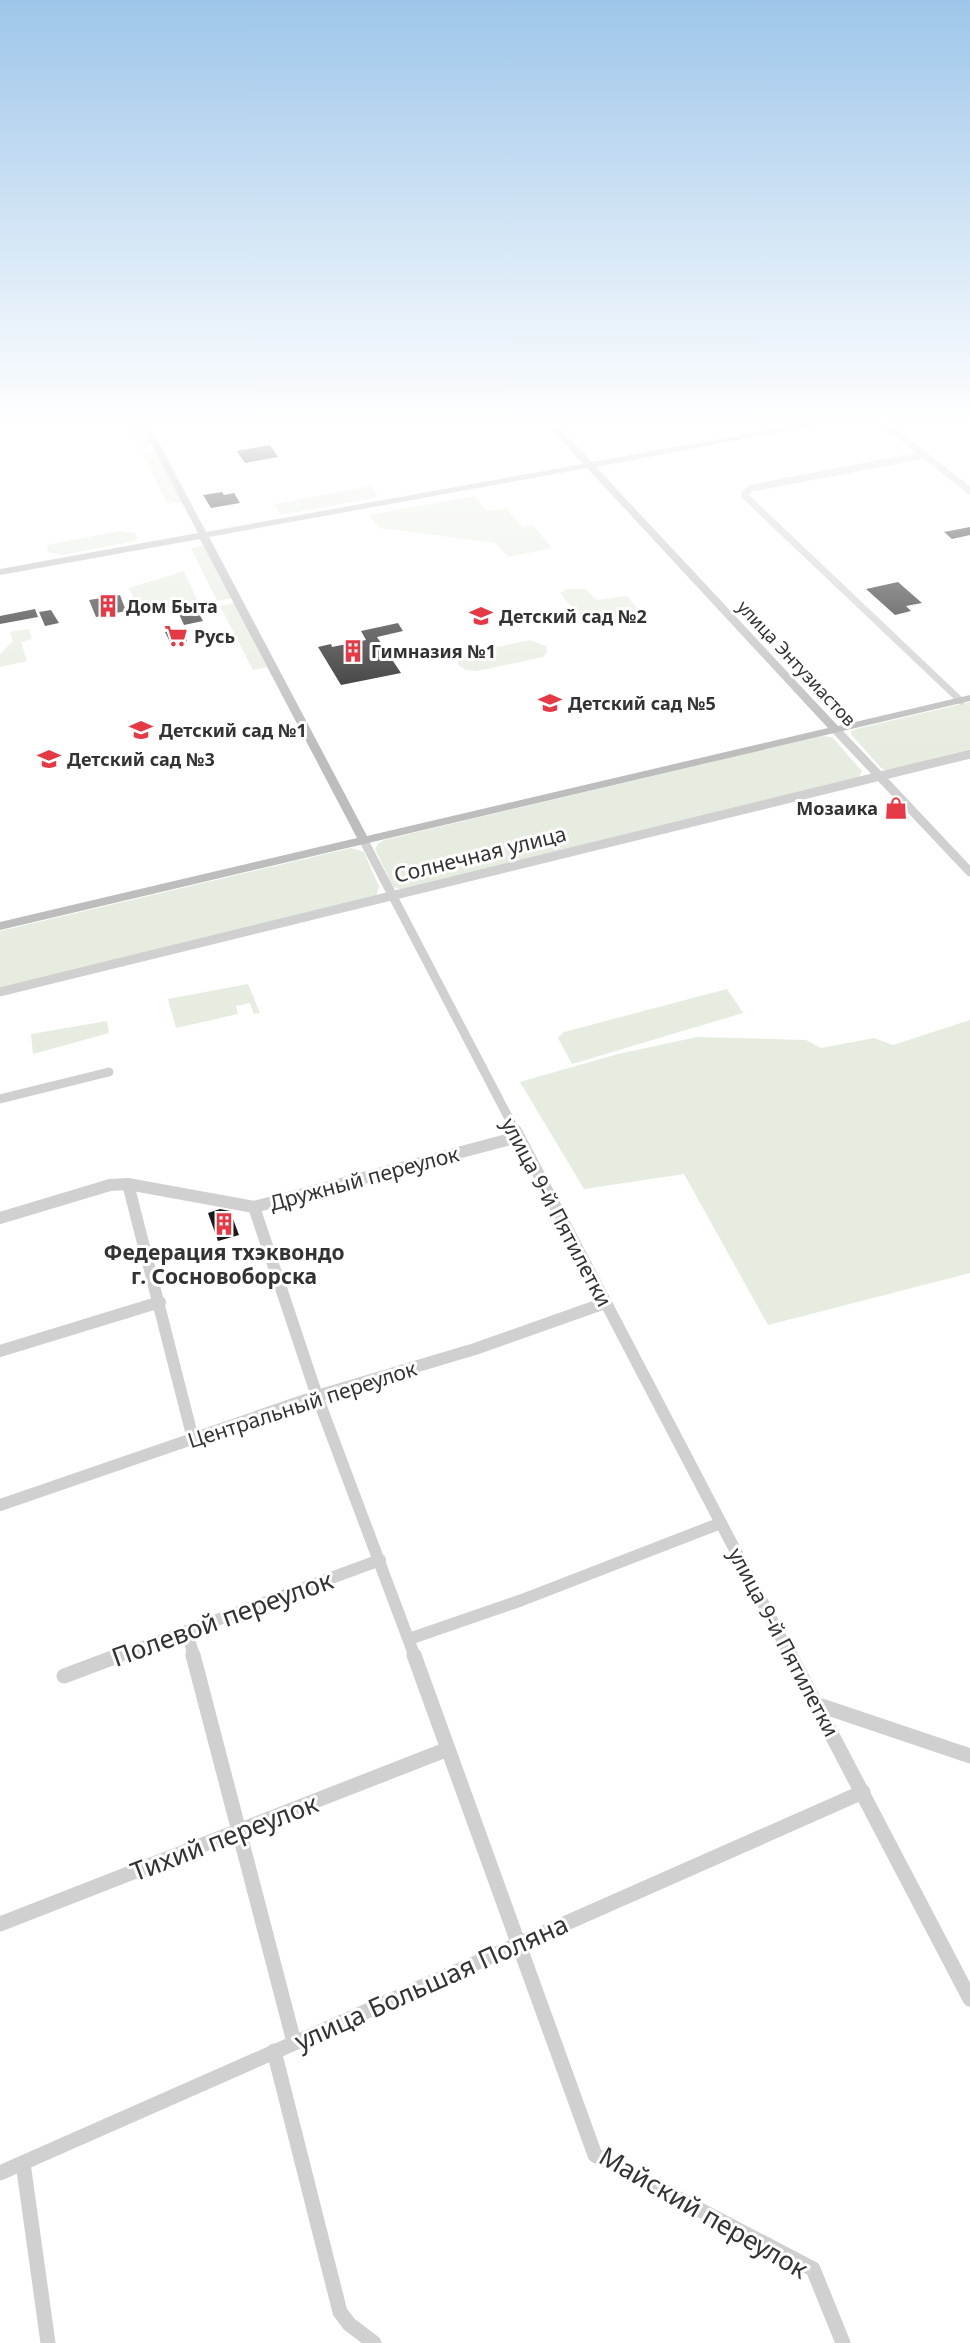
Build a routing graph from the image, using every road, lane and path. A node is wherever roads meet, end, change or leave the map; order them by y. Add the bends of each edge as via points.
1 (203, 533) edge
2 (219, 533) edge
3 (653, 533) edge
4 (785, 533) edge
5 (204, 536) junction
6 (0, 572) edge
7 (965, 700) edge
8 (836, 730) junction
9 (970, 754) edge
10 (880, 776) junction
11 (364, 841) junction
12 (970, 872) edge
13 (392, 896) junction
14 (0, 926) edge
15 (0, 992) edge
16 (109, 1072) dead end
17 (0, 1100) edge
18 (518, 1137) junction
19 (128, 1184) junction
20 (254, 1208) junction
21 (0, 1218) edge
22 (160, 1302) junction
23 (605, 1303) junction
24 (0, 1352) edge
25 (317, 1396) junction
26 (194, 1439) junction
27 (0, 1505) edge
28 (721, 1523) junction
29 (381, 1560) junction
30 (187, 1631) junction
31 (409, 1639) junction
32 (64, 1676) dead end
33 (816, 1704) junction
34 (448, 1749) junction
35 (970, 1756) edge
36 (863, 1792) junction
37 (240, 1832) junction
38 (0, 1924) edge
39 (518, 1944) junction
40 (970, 1999) edge
41 (294, 2042) junction
42 (274, 2051) junction
43 (23, 2163) junction
44 (0, 2173) edge
45 (48, 2343) edge
46 (374, 2343) edge
47 (843, 2343) edge

1 - 5 street, улица 9-й Пятилетки
2 - 5 street
3 - 8 street, улица Энтузиастов
4 - 7 street
5 - 6 street
5 - 11 street, улица 9-й Пятилетки
7 - 8 street, Солнечная улица
8 - 10 street, улица Энтузиастов
8 - 11 street, Солнечная улица
9 - 10 street, Солнечная улица
10 - 12 street, улица Энтузиастов
10 - 13 street, Солнечная улица
11 - 13 street, улица 9-й Пятилетки
11 - 14 street, Солнечная улица
13 - 15 street, Солнечная улица
13 - 18 street, улица 9-й Пятилетки
16 - 17 street
18 - 20 street, Дружный переулок
18 - 23 street, улица 9-й Пятилетки
19 - 20 street, Дружный переулок
19 - 21 street, Дружный переулок via 110,1185
19 - 22 street
20 - 25 street, Майский переулок
22 - 24 street
22 - 26 street
23 - 25 street, Центральный переулок via 475,1349
23 - 28 street, улица 9-й Пятилетки
25 - 26 street, Центральный переулок
25 - 29 street, Майский переулок
26 - 27 street, Центральный переулок
28 - 31 street
28 - 33 street, улица 9-й Пятилетки
29 - 30 street, Полевой переулок
29 - 31 street, Майский переулок
30 - 32 street, Полевой переулок
30 - 37 street
31 - 34 street, Майский переулок
33 - 35 street
33 - 36 street, улица 9-й Пятилетки
34 - 37 street, Тихий переулок
34 - 39 street, Майский переулок
36 - 39 street, улица Большая Поляна
36 - 40 street, улица 9-й Пятилетки
37 - 38 street, Тихий переулок
37 - 41 street
39 - 41 street, улица Большая Поляна
39 - 47 street, Майский переулок via 595,2155 813,2269
41 - 42 street, улица Большая Поляна
42 - 43 street, улица Большая Поляна
42 - 46 street via 339,2312
43 - 44 street, улица Большая Поляна
43 - 45 street

